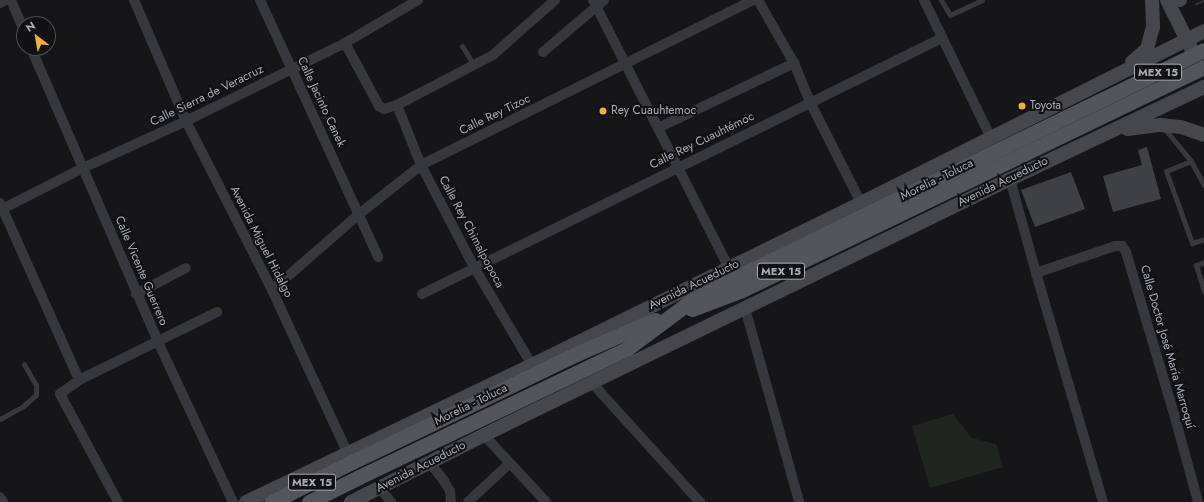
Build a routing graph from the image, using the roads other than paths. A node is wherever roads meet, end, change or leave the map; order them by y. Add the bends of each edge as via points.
1 (6, 0) edge
2 (11, 0) edge
3 (134, 0) edge
4 (260, 0) edge
5 (418, 0) edge
6 (555, 0) edge
7 (754, 0) edge
8 (758, 0) edge
9 (924, 0) edge
10 (941, 0) edge
11 (982, 0) edge
12 (1152, 0) edge
13 (1167, 0) edge
14 (598, 2) edge
15 (0, 3) edge
16 (18, 16) edge
17 (1204, 31) edge
18 (942, 38) junction
19 (1204, 38) edge
20 (1188, 39) junction
21 (345, 43) junction
22 (462, 46) dead end
23 (1167, 50) junction
24 (1204, 50) edge
25 (543, 52) dead end
26 (34, 56) edge
27 (794, 63) junction
28 (626, 64) junction
29 (474, 65) junction
30 (1204, 67) edge
31 (292, 70) junction
32 (1204, 75) edge
33 (1094, 87) junction
34 (1204, 87) edge
35 (1112, 94) junction
36 (1186, 96) junction
37 (810, 102) junction
38 (397, 105) junction
39 (186, 121) junction
40 (1161, 125) junction
41 (658, 128) junction
42 (1117, 128) junction
43 (1204, 135) edge
44 (991, 138) junction
45 (1191, 161) junction
46 (421, 165) junction
47 (83, 168) junction
48 (678, 168) junction
49 (1010, 179) junction
50 (1204, 185) edge
51 (861, 203) junction
52 (1, 207) edge
53 (358, 215) junction
54 (1204, 239) edge
55 (378, 256) dead end
56 (1204, 262) edge
57 (474, 267) junction
58 (186, 268) dead end
59 (729, 268) junction
60 (1036, 273) junction
61 (272, 290) junction
62 (1204, 292) edge
63 (136, 294) junction
64 (422, 294) dead end
65 (745, 308) junction
66 (217, 312) dead end
67 (158, 342) junction
68 (24, 364) dead end
69 (532, 365) junction
70 (79, 380) junction
71 (592, 383) junction
72 (0, 419) edge
73 (484, 435) junction
74 (350, 458) junction
75 (430, 463) junction
76 (510, 463) junction
77 (359, 477) junction
78 (374, 491) junction
79 (0, 497) edge
80 (3, 502) edge
81 (118, 502) edge
82 (233, 502) edge
83 (246, 502) edge
84 (272, 502) edge
85 (309, 502) edge
86 (351, 502) edge
87 (391, 502) edge
88 (451, 502) edge
89 (468, 502) edge
90 (546, 502) edge
91 (700, 502) edge
92 (799, 502) edge
93 (1103, 502) edge
94 (1198, 502) edge

1 - 15 street
2 - 16 street
3 - 39 street, Avenida Miguel Hidalgo
4 - 31 street, Calle Jacinto Canek
5 - 21 street, Calle Sierra de Veracruz
6 - 29 street via 493,55
7 - 28 street, Calle Rey Tizoc
8 - 27 street
9 - 18 street
10 - 11 lane via 950,15
12 - 33 street via 1153,27 1147,49 1131,64
13 - 20 street
14 - 25 street
14 - 28 street
17 - 20 street, Avenida Acueducto
18 - 37 street, Calle Rey Cuauhtémoc
18 - 44 street
19 - 35 main road, bridge via 1186,53
20 - 23 street, Avenida Acueducto
20 - 32 street
21 - 31 street, Calle Sierra de Veracruz
21 - 38 street via 379,106 384,109
22 - 29 lane
23 - 33 street, Avenida Acueducto
23 - 36 street via 1185,57 1192,66 1194,78
24 - 35 main road, Morelia - Toluca / MEX 15, bridge
26 - 47 street, Calle Vicente Guerrero
27 - 37 street
27 - 41 street
28 - 41 street
28 - 46 street, Calle Rey Tizoc
29 - 38 street
30 - 74 main road, Morelia - Toluca / MEX 15, bridge via 742,290 697,308 658,319 576,354
31 - 39 street, Calle Sierra de Veracruz
31 - 53 street, Calle Jacinto Canek
33 - 44 street, Avenida Acueducto
34 - 36 street, Avenida Acueducto
35 - 77 main road, Morelia - Toluca / MEX 15, bridge via 727,282 691,301 628,348
36 - 42 street, Avenida Acueducto
37 - 48 street, Calle Rey Cuauhtémoc
37 - 51 street
38 - 46 street, Calle Rey Chimalpopoca
39 - 47 street, Calle Sierra de Veracruz
39 - 61 street, Avenida Miguel Hidalgo
40 - 42 street
40 - 43 street via 1182,127
40 - 45 lane
41 - 48 street
42 - 49 street, Avenida Acueducto
44 - 51 street, Avenida Acueducto
45 - 50 lane
45 - 54 lane via 1166,171 1192,243
46 - 53 street, Calle Rey Tizoc
46 - 57 street, Calle Rey Chimalpopoca
47 - 52 street, Calle Sierra de Veracruz
47 - 63 street, Calle Vicente Guerrero
48 - 57 street, Calle Rey Cuauhtémoc
48 - 59 street
49 - 60 street
49 - 65 street, Avenida Acueducto
51 - 59 street, Avenida Acueducto
52 - 70 street
53 - 55 street, Calle Jacinto Canek
53 - 61 street, Calle Rey Tizoc
56 - 62 lane via 1196,265
57 - 64 street, Calle Rey Cuauhtémoc
57 - 69 street, Calle Rey Chimalpopoca
58 - 63 street
59 - 69 street, Avenida Acueducto
60 - 93 street
60 - 94 street, Calle Doctor José María Marroquí via 1115,246 1122,246 1126,252
61 - 74 street, Avenida Miguel Hidalgo
63 - 67 street, Calle Vicente Guerrero
65 - 71 street, Avenida Acueducto
65 - 92 street
66 - 67 street
67 - 70 street
67 - 82 street, Calle Vicente Guerrero
68 - 72 lane via 36,385 36,395 22,408
69 - 74 street, Avenida Acueducto
70 - 81 street via 60,394
71 - 73 street, Avenida Acueducto
71 - 91 street
73 - 75 street, Avenida Acueducto
73 - 76 street
74 - 77 street, Avenida Miguel Hidalgo
74 - 83 street, Avenida Acueducto
74 - 84 main road, Morelia - Toluca / MEX 15
75 - 78 street, Avenida Acueducto
75 - 88 street via 450,491
76 - 89 street
76 - 90 street
77 - 78 street, Avenida Miguel Hidalgo
77 - 85 main road, Morelia - Toluca / MEX 15
78 - 86 street, Avenida Acueducto
78 - 87 street, Avenida Miguel Hidalgo
79 - 80 street

